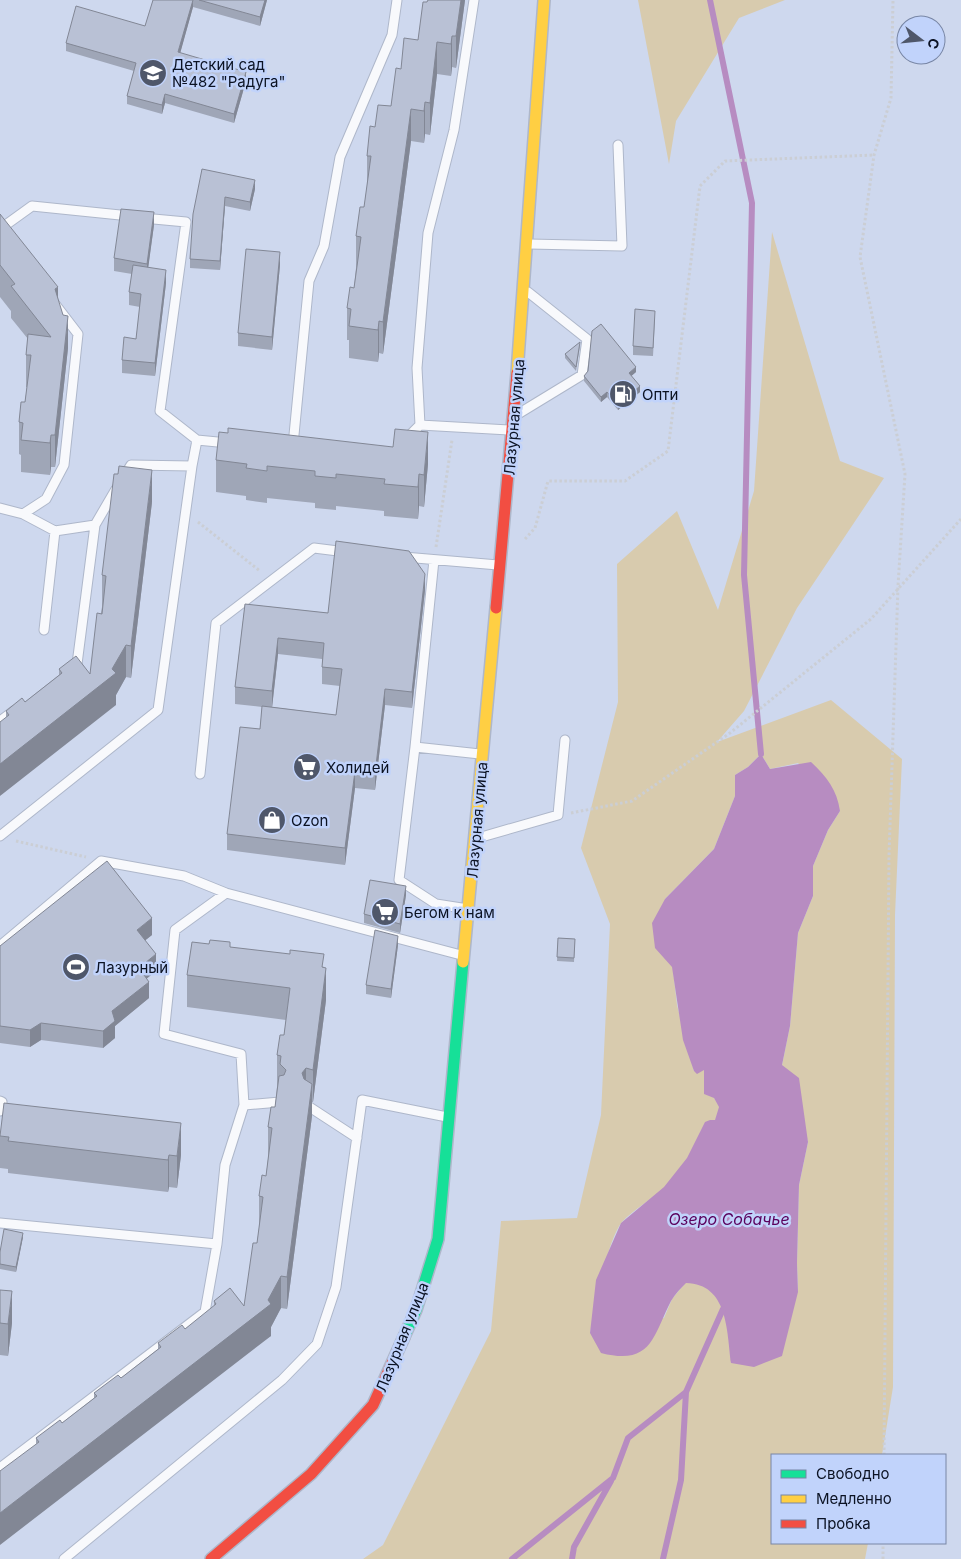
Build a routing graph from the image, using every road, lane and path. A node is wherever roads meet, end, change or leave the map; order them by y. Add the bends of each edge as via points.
1 (397, 0) edge
2 (474, 0) edge
3 (544, 0) edge
4 (893, 0) edge
5 (618, 145) dead end
6 (874, 155) junction
7 (0, 230) edge
8 (6, 240) edge
9 (528, 244) junction
10 (525, 290) junction
11 (48, 295) edge
12 (514, 417) junction
13 (420, 425) junction
14 (454, 427) junction
15 (512, 430) junction
16 (197, 440) junction
17 (235, 444) edge
18 (402, 444) edge
19 (302, 449) edge
20 (192, 466) junction
21 (0, 508) edge
22 (186, 513) junction
23 (23, 514) junction
24 (961, 519) edge
25 (95, 525) junction
26 (55, 531) junction
27 (523, 540) dead end
28 (360, 553) edge
29 (397, 557) edge
30 (434, 560) junction
31 (500, 565) junction
32 (272, 580) junction
33 (898, 586) junction
34 (44, 630) dead end
35 (61, 675) edge
36 (23, 704) edge
37 (0, 721) edge
38 (565, 740) dead end
39 (415, 747) junction
40 (483, 755) junction
41 (200, 774) dead end
42 (558, 815) junction
43 (3, 834) edge
44 (475, 838) junction
45 (101, 861) junction
46 (226, 893) junction
47 (468, 909) junction
48 (0, 946) edge
49 (464, 956) junction
50 (0, 1101) edge
51 (280, 1102) edge
52 (244, 1105) junction
53 (308, 1106) edge
54 (0, 1111) edge
55 (449, 1118) junction
56 (357, 1138) junction
57 (0, 1223) edge
58 (217, 1244) junction
59 (884, 1454) edge
60 (0, 1468) edge
61 (884, 1544) edge
62 (64, 1559) edge
63 (211, 1559) edge
64 (883, 1559) edge

1 - 19 lane via 392,35 340,156 324,246 309,281 288,448
2 - 13 lane via 454,130 428,233 417,368
3 - 9 street, Лазурная улица
4 - 6 path via 891,98
5 - 9 lane via 622,246
6 - 27 path via 725,160 700,186 668,451 625,481 548,481 535,528
6 - 33 path via 860,257 905,474
7 - 8 lane
7 - 16 lane via 32,206 186,222 160,411
9 - 10 street, Лазурная улица
10 - 12 street, Лазурная улица
10 - 12 lane via 587,339 582,375
11 - 23 lane via 78,334 64,465 46,499
12 - 15 street, Лазурная улица
13 - 14 lane
13 - 18 lane
14 - 15 lane
14 - 30 path
15 - 31 street, Лазурная улица
16 - 17 lane
16 - 20 lane
20 - 22 lane
20 - 25 lane via 131,465
21 - 23 lane
22 - 32 path
22 - 43 lane via 158,710
23 - 26 lane
24 - 33 path
25 - 26 lane
25 - 35 lane via 77,664
26 - 34 lane
28 - 32 lane via 314,548
29 - 30 lane
30 - 31 lane
30 - 39 lane
31 - 40 street, Лазурная улица
32 - 41 lane via 216,624
33 - 42 path via 871,619 730,733 632,801
33 - 59 path via 889,856
36 - 37 lane
38 - 42 lane
39 - 40 lane
39 - 47 lane via 399,880 436,904
40 - 44 street, Лазурная улица
42 - 44 lane
43 - 45 path via 14,840
44 - 47 street, Лазурная улица
45 - 46 lane via 184,876
45 - 48 lane
46 - 49 lane
46 - 52 lane via 175,930 164,1034 241,1054
47 - 49 street, Лазурная улица
49 - 55 street, Лазурная улица
50 - 54 lane
51 - 52 lane
52 - 58 lane via 225,1165
53 - 56 lane
55 - 56 lane via 362,1100
55 - 63 street, Лазурная улица via 438,1239 416,1310 374,1404 311,1474
56 - 62 lane via 336,1287 317,1344 282,1380
57 - 58 lane
58 - 60 lane via 205,1312
61 - 64 path

